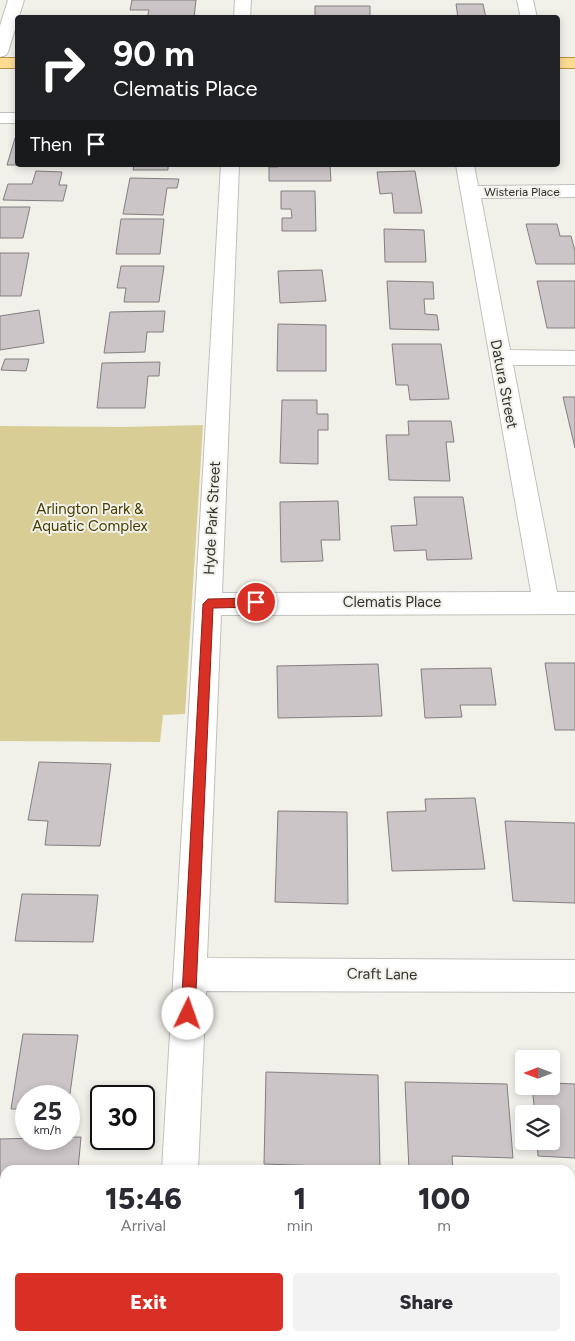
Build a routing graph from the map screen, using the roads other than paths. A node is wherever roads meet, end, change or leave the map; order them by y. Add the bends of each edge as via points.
1 (16, 0) edge
2 (243, 0) edge
3 (525, 0) edge
4 (242, 15) edge
5 (528, 15) edge
6 (4, 52) edge
7 (15, 61) edge
8 (560, 63) edge
9 (575, 63) edge
10 (0, 118) edge
11 (15, 118) edge
12 (230, 167) edge
13 (465, 167) edge
14 (575, 191) edge
15 (470, 192) junction
16 (499, 357) junction
17 (575, 358) edge
18 (546, 603) junction
19 (575, 603) edge
20 (208, 604) junction
21 (189, 974) junction
22 (575, 976) edge
23 (180, 1165) edge

1 - 6 street
2 - 4 street
3 - 5 street
6 - 7 main road
8 - 9 main road
10 - 11 street
12 - 20 street, Hyde Park Street
13 - 15 street, Datura Street
14 - 15 street, Wisteria Place
15 - 16 street, Datura Street
16 - 17 street
16 - 18 street, Datura Street
18 - 19 street, Clematis Place
18 - 20 street, Clematis Place
20 - 21 street, Hyde Park Street
21 - 22 street, Craft Lane
21 - 23 street, Hyde Park Street

